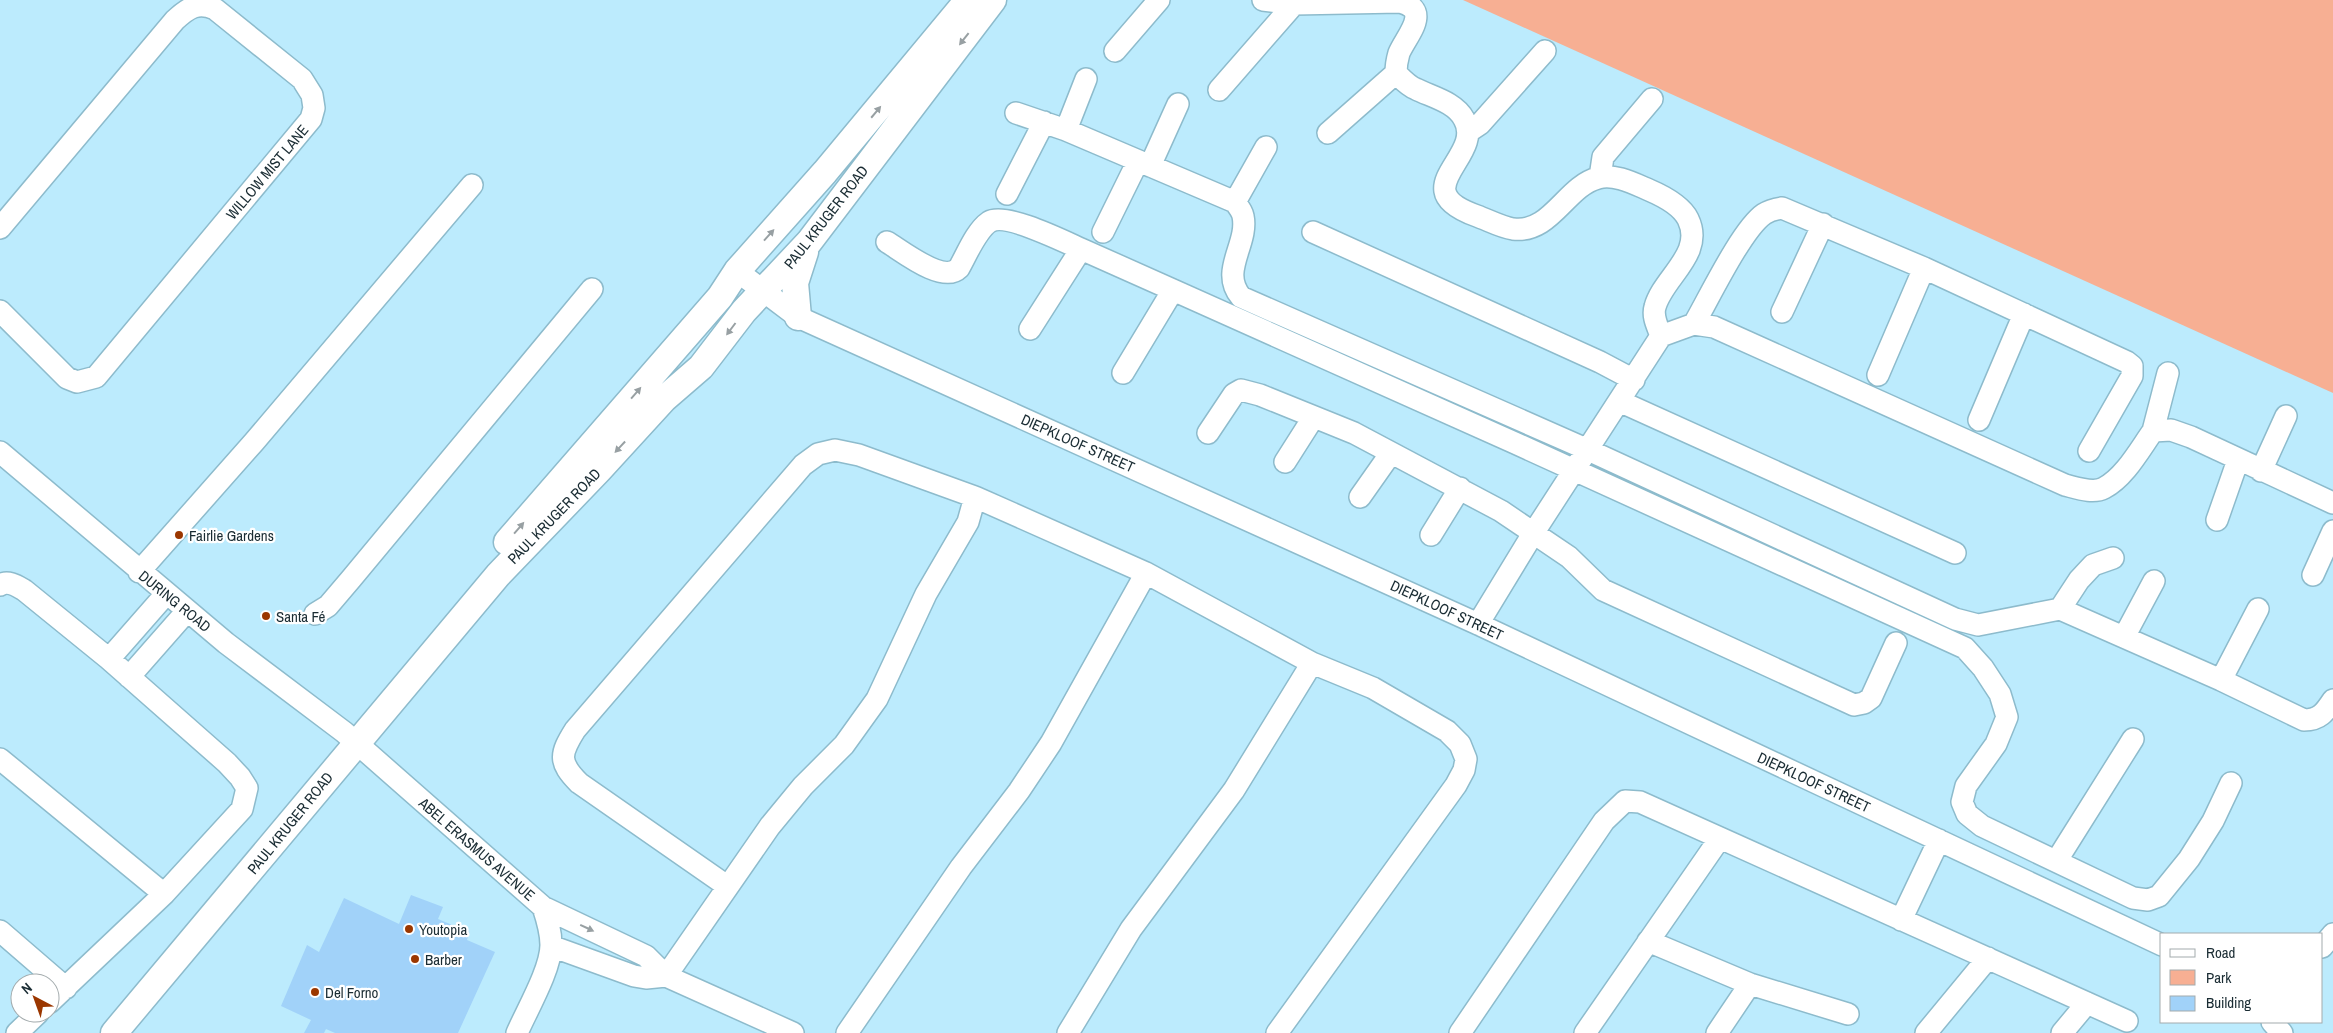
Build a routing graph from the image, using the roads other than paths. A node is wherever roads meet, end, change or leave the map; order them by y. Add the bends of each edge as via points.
1 (968, 0) edge
2 (993, 0) edge
3 (1159, 0) edge
4 (1263, 0) edge
5 (1294, 4) junction
6 (1115, 51) dead end
7 (1544, 51) dead end
8 (1396, 73) junction
9 (1086, 79) dead end
10 (1219, 90) dead end
11 (1652, 99) dead end
12 (1178, 104) dead end
13 (1016, 113) dead end
14 (1044, 122) junction
15 (1066, 130) junction
16 (1468, 132) junction
17 (1328, 133) dead end
18 (1266, 147) dead end
19 (1144, 163) junction
20 (1600, 177) junction
21 (472, 185) dead end
22 (1007, 194) dead end
23 (1235, 202) junction
24 (1823, 224) junction
25 (0, 228) edge
26 (1103, 232) dead end
27 (1313, 232) dead end
28 (809, 242) junction
29 (887, 242) dead end
30 (1081, 248) junction
31 (1924, 268) junction
32 (737, 271) junction
33 (592, 289) dead end
34 (1173, 290) junction
35 (764, 293) junction
36 (1782, 312) dead end
37 (2024, 314) junction
38 (798, 316) junction
39 (4, 322) edge
40 (1694, 324) junction
41 (1030, 329) dead end
42 (1661, 336) junction
43 (2168, 373) dead end
44 (1123, 374) dead end
45 (1878, 375) dead end
46 (1634, 380) junction
47 (1619, 401) junction
48 (2286, 416) dead end
49 (1313, 418) junction
50 (1979, 420) dead end
51 (2153, 431) junction
52 (1208, 433) dead end
53 (1586, 449) junction
54 (2089, 450) dead end
55 (0, 452) edge
56 (1391, 453) junction
57 (2238, 460) junction
58 (1285, 462) dead end
59 (1575, 471) junction
60 (2261, 471) junction
61 (1460, 488) junction
62 (976, 497) junction
63 (1360, 497) dead end
64 (2333, 503) edge
65 (2217, 520) dead end
66 (2333, 531) edge
67 (1534, 532) junction
68 (1431, 535) dead end
69 (1955, 553) dead end
70 (2112, 558) dead end
71 (139, 572) junction
72 (1146, 573) junction
73 (2313, 574) dead end
74 (2154, 581) dead end
75 (0, 585) edge
76 (166, 594) junction
77 (2060, 609) junction
78 (2258, 609) dead end
79 (187, 611) junction
80 (315, 614) dead end
81 (1478, 624) junction
82 (2124, 637) junction
83 (1896, 643) dead end
84 (108, 658) junction
85 (1312, 663) junction
86 (129, 677) junction
87 (2221, 680) junction
88 (2333, 700) edge
89 (350, 737) junction
90 (2134, 739) dead end
91 (0, 759) edge
92 (2231, 783) dead end
93 (1720, 838) junction
94 (1939, 840) junction
95 (2057, 860) junction
96 (727, 886) junction
97 (164, 894) junction
98 (543, 907) junction
99 (1901, 920) junction
100 (0, 931) edge
101 (2333, 934) edge
102 (1648, 941) junction
103 (2160, 944) edge
104 (2323, 945) edge
105 (551, 946) junction
106 (1988, 958) junction
107 (666, 976) junction
108 (1750, 984) junction
109 (66, 988) junction
110 (60, 993) edge
111 (2087, 1003) junction
112 (1848, 1014) dead end
113 (2127, 1021) dead end
114 (28, 1023) edge
115 (2273, 1023) edge
116 (17, 1033) edge
117 (93, 1033) edge
118 (114, 1033) edge
119 (516, 1033) edge
120 (793, 1033) edge
121 (847, 1033) edge
122 (1068, 1033) edge
123 (1277, 1033) edge
124 (1460, 1033) edge
125 (1585, 1033) edge
126 (1717, 1033) edge
127 (1926, 1033) edge
128 (2062, 1033) edge
129 (2282, 1033) edge

32 -> 1 street, PAUL KRUGER ROAD via 831,165
2 -> 28 street, PAUL KRUGER ROAD
3 - 6 street
4 - 5 street
5 - 8 street via 1409,4 1416,14 1399,53
5 - 10 street
7 - 16 street via 1480,124
8 - 16 street via 1416,89 1452,106 1464,118
8 - 17 street
9 - 15 street
11 - 20 street via 1603,157
12 - 19 street
13 - 14 street
14 - 15 street
14 - 22 street
15 - 19 street
16 - 20 street via 1446,178 1444,186 1448,199 1472,214 1513,229 1531,227 1546,220 1586,183
18 - 23 street
19 - 23 street
19 - 26 street
20 - 42 street via 1618,179 1660,195 1677,206 1690,225 1693,233 1690,249 1655,307 1654,318
21 - 71 street
23 - 53 street via 1243,215 1243,226 1232,278 1234,288 1242,297
24 - 31 street
24 - 36 street
24 - 40 street via 1782,208 1763,214 1746,232
25 - 39 street, WILLOW MIST LANE via 186,9 196,5 215,9 293,70 312,95 314,108 311,119 96,376 77,382 67,378
27 - 46 street
28 - 35 street, PAUL KRUGER ROAD
28 - 38 street via 795,283
29 - 30 street via 916,261 948,274 959,268 982,230 995,219 1022,225
30 - 34 street
30 - 41 street
31 - 37 street
31 - 45 street
32 - 35 street, DIEPKLOOF STREET
89 -> 32 street, PAUL KRUGER ROAD via 720,296
33 - 80 street via 351,580 328,606
34 - 44 street
34 - 59 street
35 - 38 street, DIEPKLOOF STREET
35 -> 89 street, PAUL KRUGER ROAD via 744,311 701,367 664,399
37 - 50 street
37 - 54 street via 2132,366 2132,376
38 - 81 street, DIEPKLOOF STREET
40 - 42 street
40 - 51 street via 1714,327 2065,485 2086,491 2103,489 2118,478
42 - 46 street
43 - 51 street
46 - 47 street
47 - 53 street
47 - 69 street
48 - 60 street
49 - 52 street via 1241,390 1234,394
49 - 56 street via 1354,433
49 - 58 street
51 - 57 street via 2171,430
53 - 59 street
53 - 77 street via 1955,620 1978,625
55 - 71 street, DURING ROAD
56 - 61 street
56 - 63 street
57 - 60 street
57 - 65 street
59 - 67 street
59 - 95 street via 1965,648 2000,694 2007,717 1996,744 1966,786 1962,802 1967,814 1982,826
60 - 64 street
61 - 67 street
61 - 68 street
62 - 72 street
62 - 96 street via 968,522 926,594 877,700 844,745 803,786 770,826
62 - 96 street via 859,455 835,450 818,454 786,484 567,742 562,752 563,762 579,784
66 - 73 street
67 - 81 street
67 - 83 street via 1570,557 1603,590 1854,705 1871,698
70 - 77 street via 2093,566 2079,580
71 - 76 street, DURING ROAD
72 - 85 street
72 - 121 street via 1051,743
74 - 82 street
75 - 84 street via 13,584 24,590
76 - 79 street, DURING ROAD
76 - 84 street
77 - 82 street
78 - 87 street
79 - 86 street
79 - 89 street, DURING ROAD
81 - 94 street, DIEPKLOOF STREET
82 - 87 street
84 - 86 street
85 - 122 street via 1234,790 1131,929
85 - 123 street via 1372,688 1448,731 1460,744 1466,759 1456,785
86 - 97 street via 228,763 247,788 242,809
87 - 88 street via 2304,720 2314,720 2324,714
89 - 98 street, ABEL ERASMUS AVENUE
89 - 117 street, PAUL KRUGER ROAD via 192,923
89 - 118 street, PAUL KRUGER ROAD via 301,812
90 - 95 street
91 - 97 street
92 - 95 street via 2213,821 2189,859 2159,896 2148,900 2133,898
93 - 99 street
93 - 102 street
93 - 124 street via 1640,802 1625,801 1604,821
94 - 99 street
94 - 103 street, DIEPKLOOF STREET
96 - 107 street
97 - 109 street
98 - 105 street, ABEL ERASMUS AVENUE
98 -> 107 street via 646,956
99 - 106 street
100 - 109 street
101 - 104 street
102 - 108 street
102 - 125 street
105 - 107 street via 634,976
105 - 119 street, ABEL ERASMUS AVENUE via 548,963
106 - 111 street
106 - 127 street
107 - 120 street
108 - 112 street
108 - 126 street
109 - 110 street
111 - 113 street
111 - 128 street
114 - 116 street
115 - 129 street

